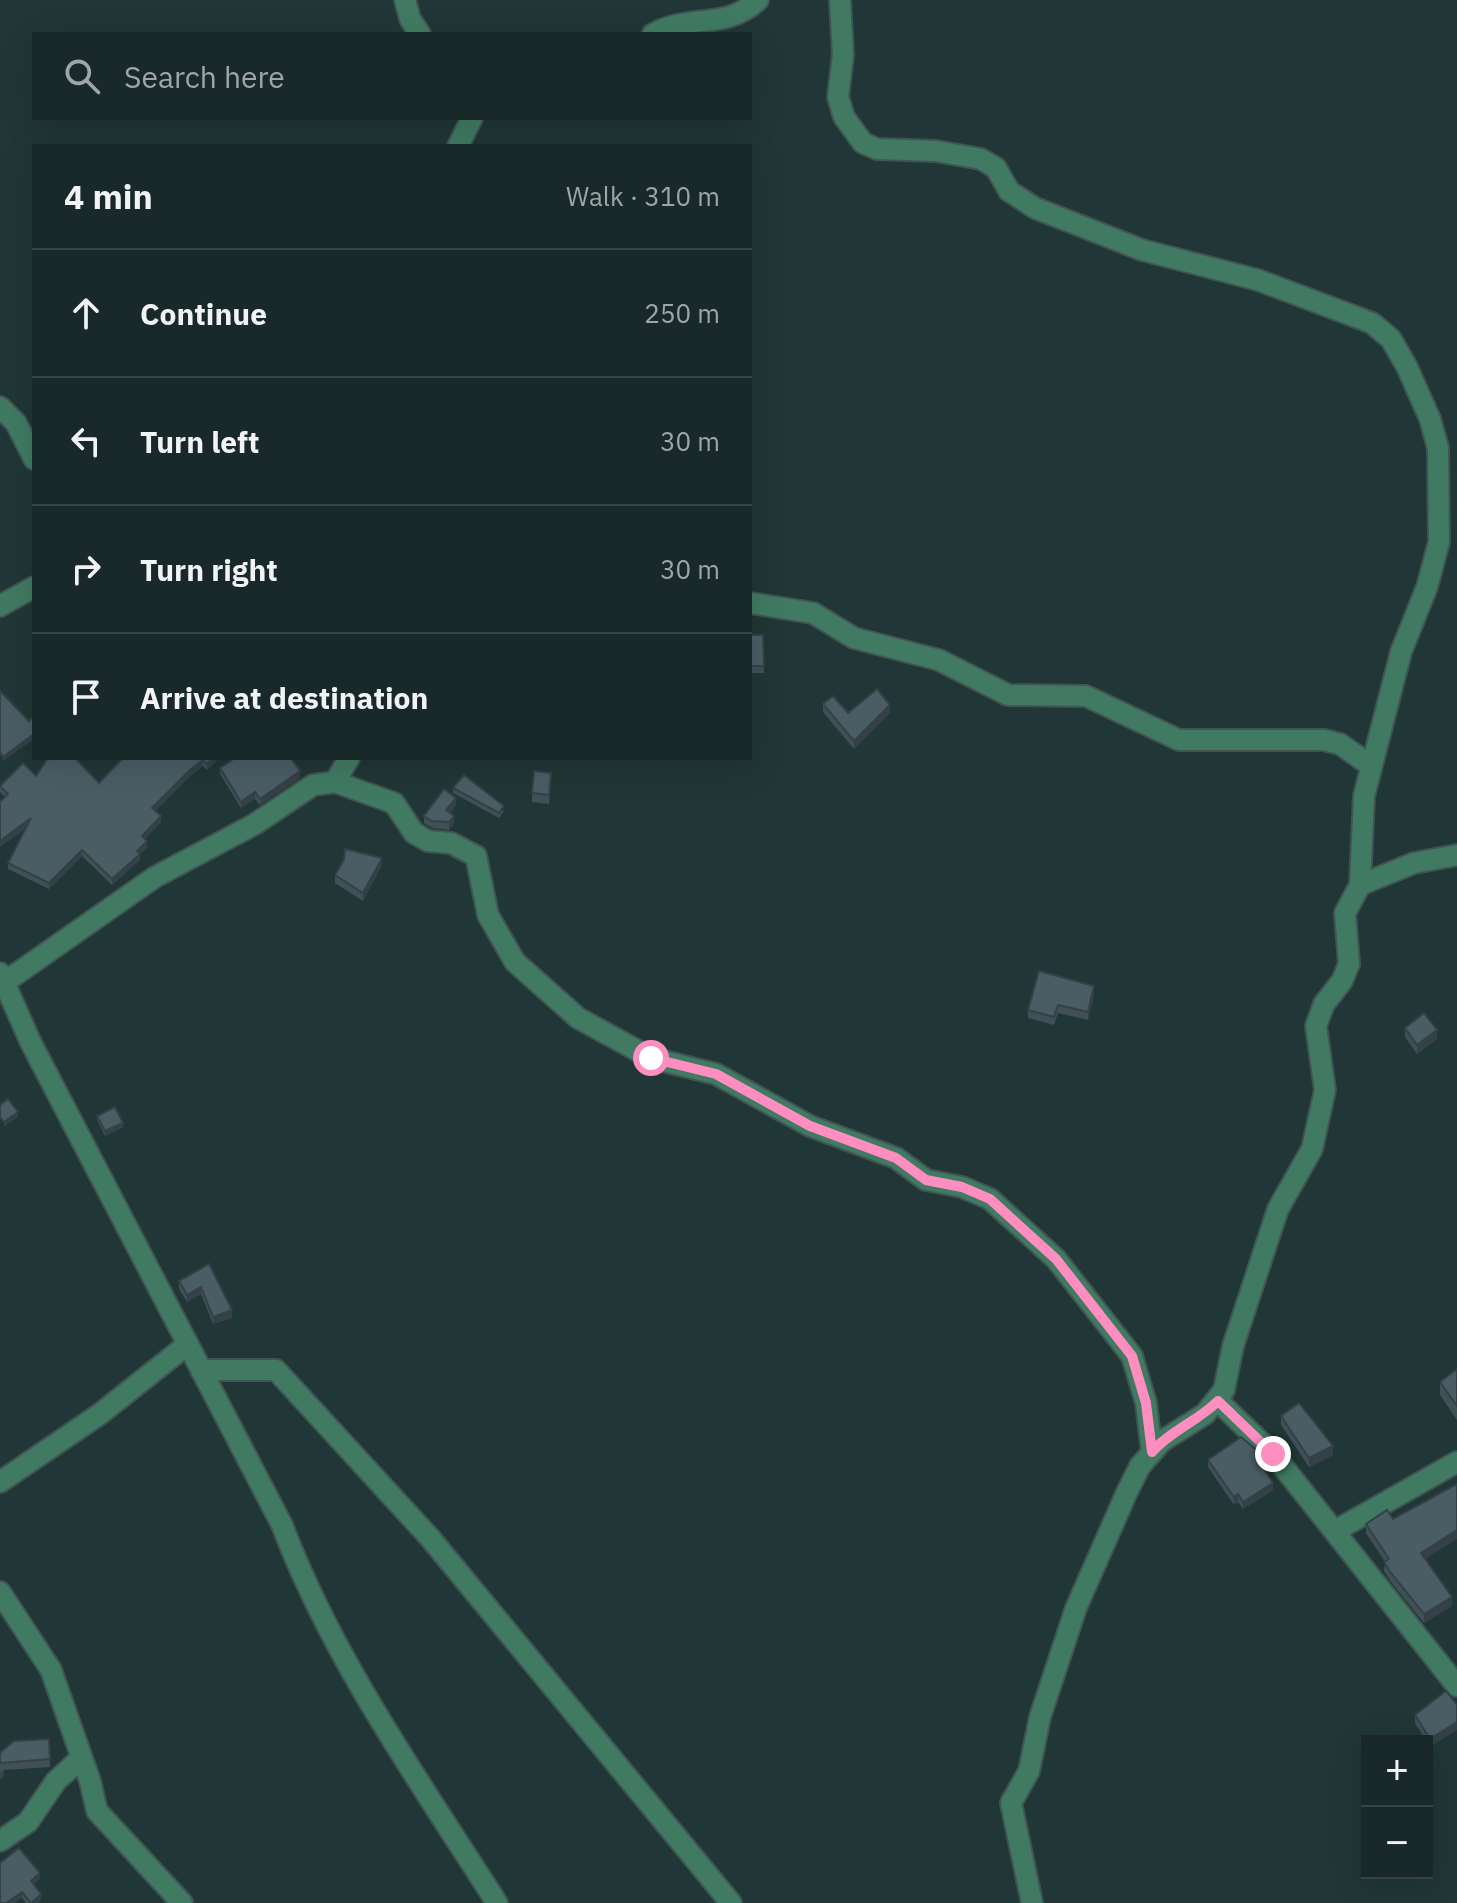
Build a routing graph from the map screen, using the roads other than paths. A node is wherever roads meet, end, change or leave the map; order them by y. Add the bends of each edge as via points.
1 (405, 0) edge
2 (758, 0) edge
3 (840, 0) edge
4 (419, 32) edge
5 (658, 32) edge
6 (471, 120) edge
7 (459, 144) edge
8 (0, 407) edge
9 (1448, 450) edge
10 (32, 455) edge
11 (32, 588) edge
12 (752, 603) edge
13 (0, 606) edge
14 (348, 760) edge
15 (1370, 765) junction
16 (335, 782) junction
17 (1457, 855) edge
18 (1360, 885) junction
19 (2, 978) edge
20 (188, 1344) junction
21 (201, 1370) junction
22 (1218, 1401) junction
23 (1152, 1452) junction
24 (1457, 1462) edge
25 (0, 1482) edge
26 (1335, 1531) junction
27 (0, 1592) edge
28 (1457, 1686) edge
29 (81, 1758) junction
30 (0, 1841) edge
31 (182, 1903) edge
32 (497, 1903) edge
33 (731, 1903) edge
34 (1032, 1903) edge

1 - 4 street
2 - 5 street via 732,17 681,22
3 - 9 street via 843,55 838,97 844,117 863,143 877,149 981,159 996,168 1009,191 1035,208 1142,250 1258,280 1372,323 1391,339
6 - 7 street
8 - 10 street via 16,423
9 - 15 street via 1439,542
11 - 13 street
12 - 15 street via 813,613 854,638 939,660 1008,695 1086,696 1179,740 1324,740 1340,744
14 - 16 street
15 - 18 street
16 - 19 street via 313,785 255,824 155,877
16 - 23 street via 394,803 414,833 428,841 451,843 476,856 488,915 515,962 578,1018 651,1058 716,1074 810,1126 896,1158 926,1180 990,1199 1056,1259 1132,1356 1146,1403
17 - 18 street via 1414,863
18 - 22 street via 1345,913 1349,964 1316,1026 1325,1090 1312,1149 1278,1209
19 - 20 street
20 - 21 street
20 - 25 street via 100,1414
21 - 32 street via 282,1525 316,1604 396,1744
21 - 33 street via 276,1370 431,1539
22 - 23 street
22 - 26 street via 1273,1454
23 - 34 street via 1127,1492 1076,1608 1049,1686 1029,1771 1011,1803
24 - 26 street
26 - 28 street
27 - 29 street via 51,1670
29 - 30 street via 56,1781 28,1822
29 - 31 street via 97,1811

